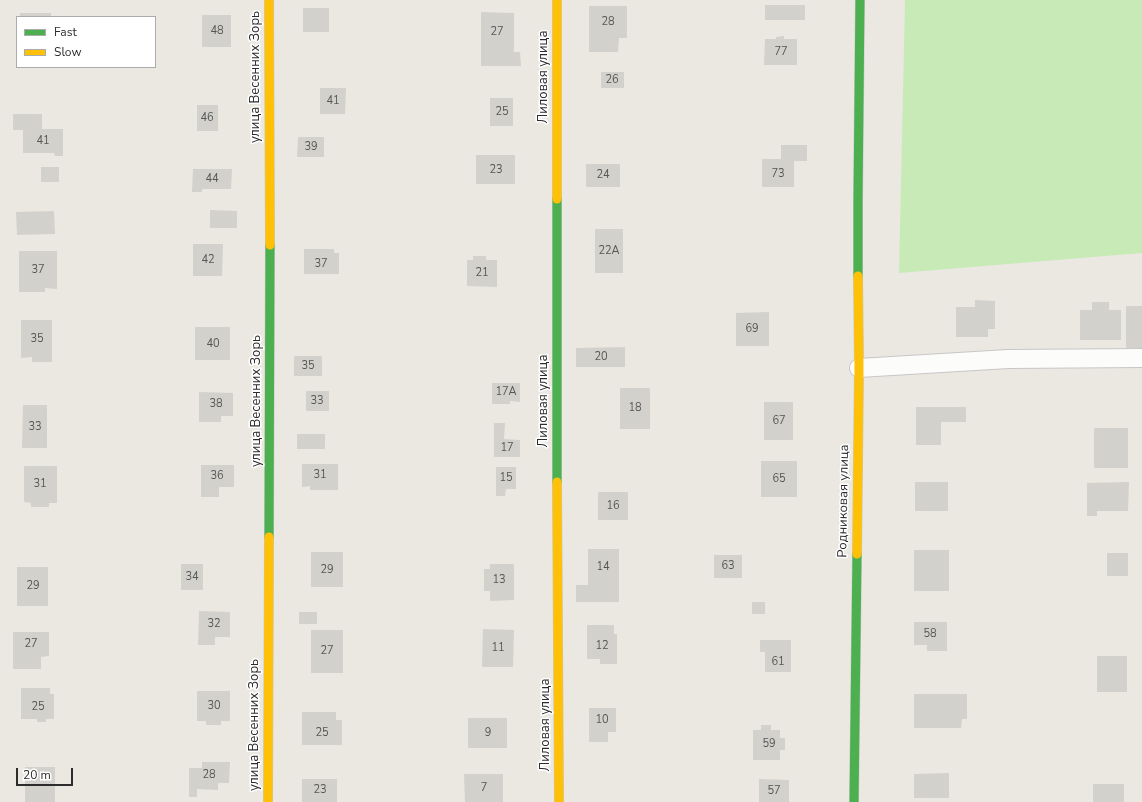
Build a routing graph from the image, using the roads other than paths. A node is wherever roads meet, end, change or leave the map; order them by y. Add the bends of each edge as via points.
1 (268, 0) edge
2 (557, 0) edge
3 (860, 0) edge
4 (1142, 358) edge
5 (859, 368) junction
6 (268, 802) edge
7 (559, 802) edge
8 (854, 802) edge

1 - 6 street, улица Весенних Зорь
2 - 7 street, Лиловая улица via 556,411
3 - 5 street, Родниковая улица
4 - 5 street via 1008,359
5 - 8 street, Родниковая улица

